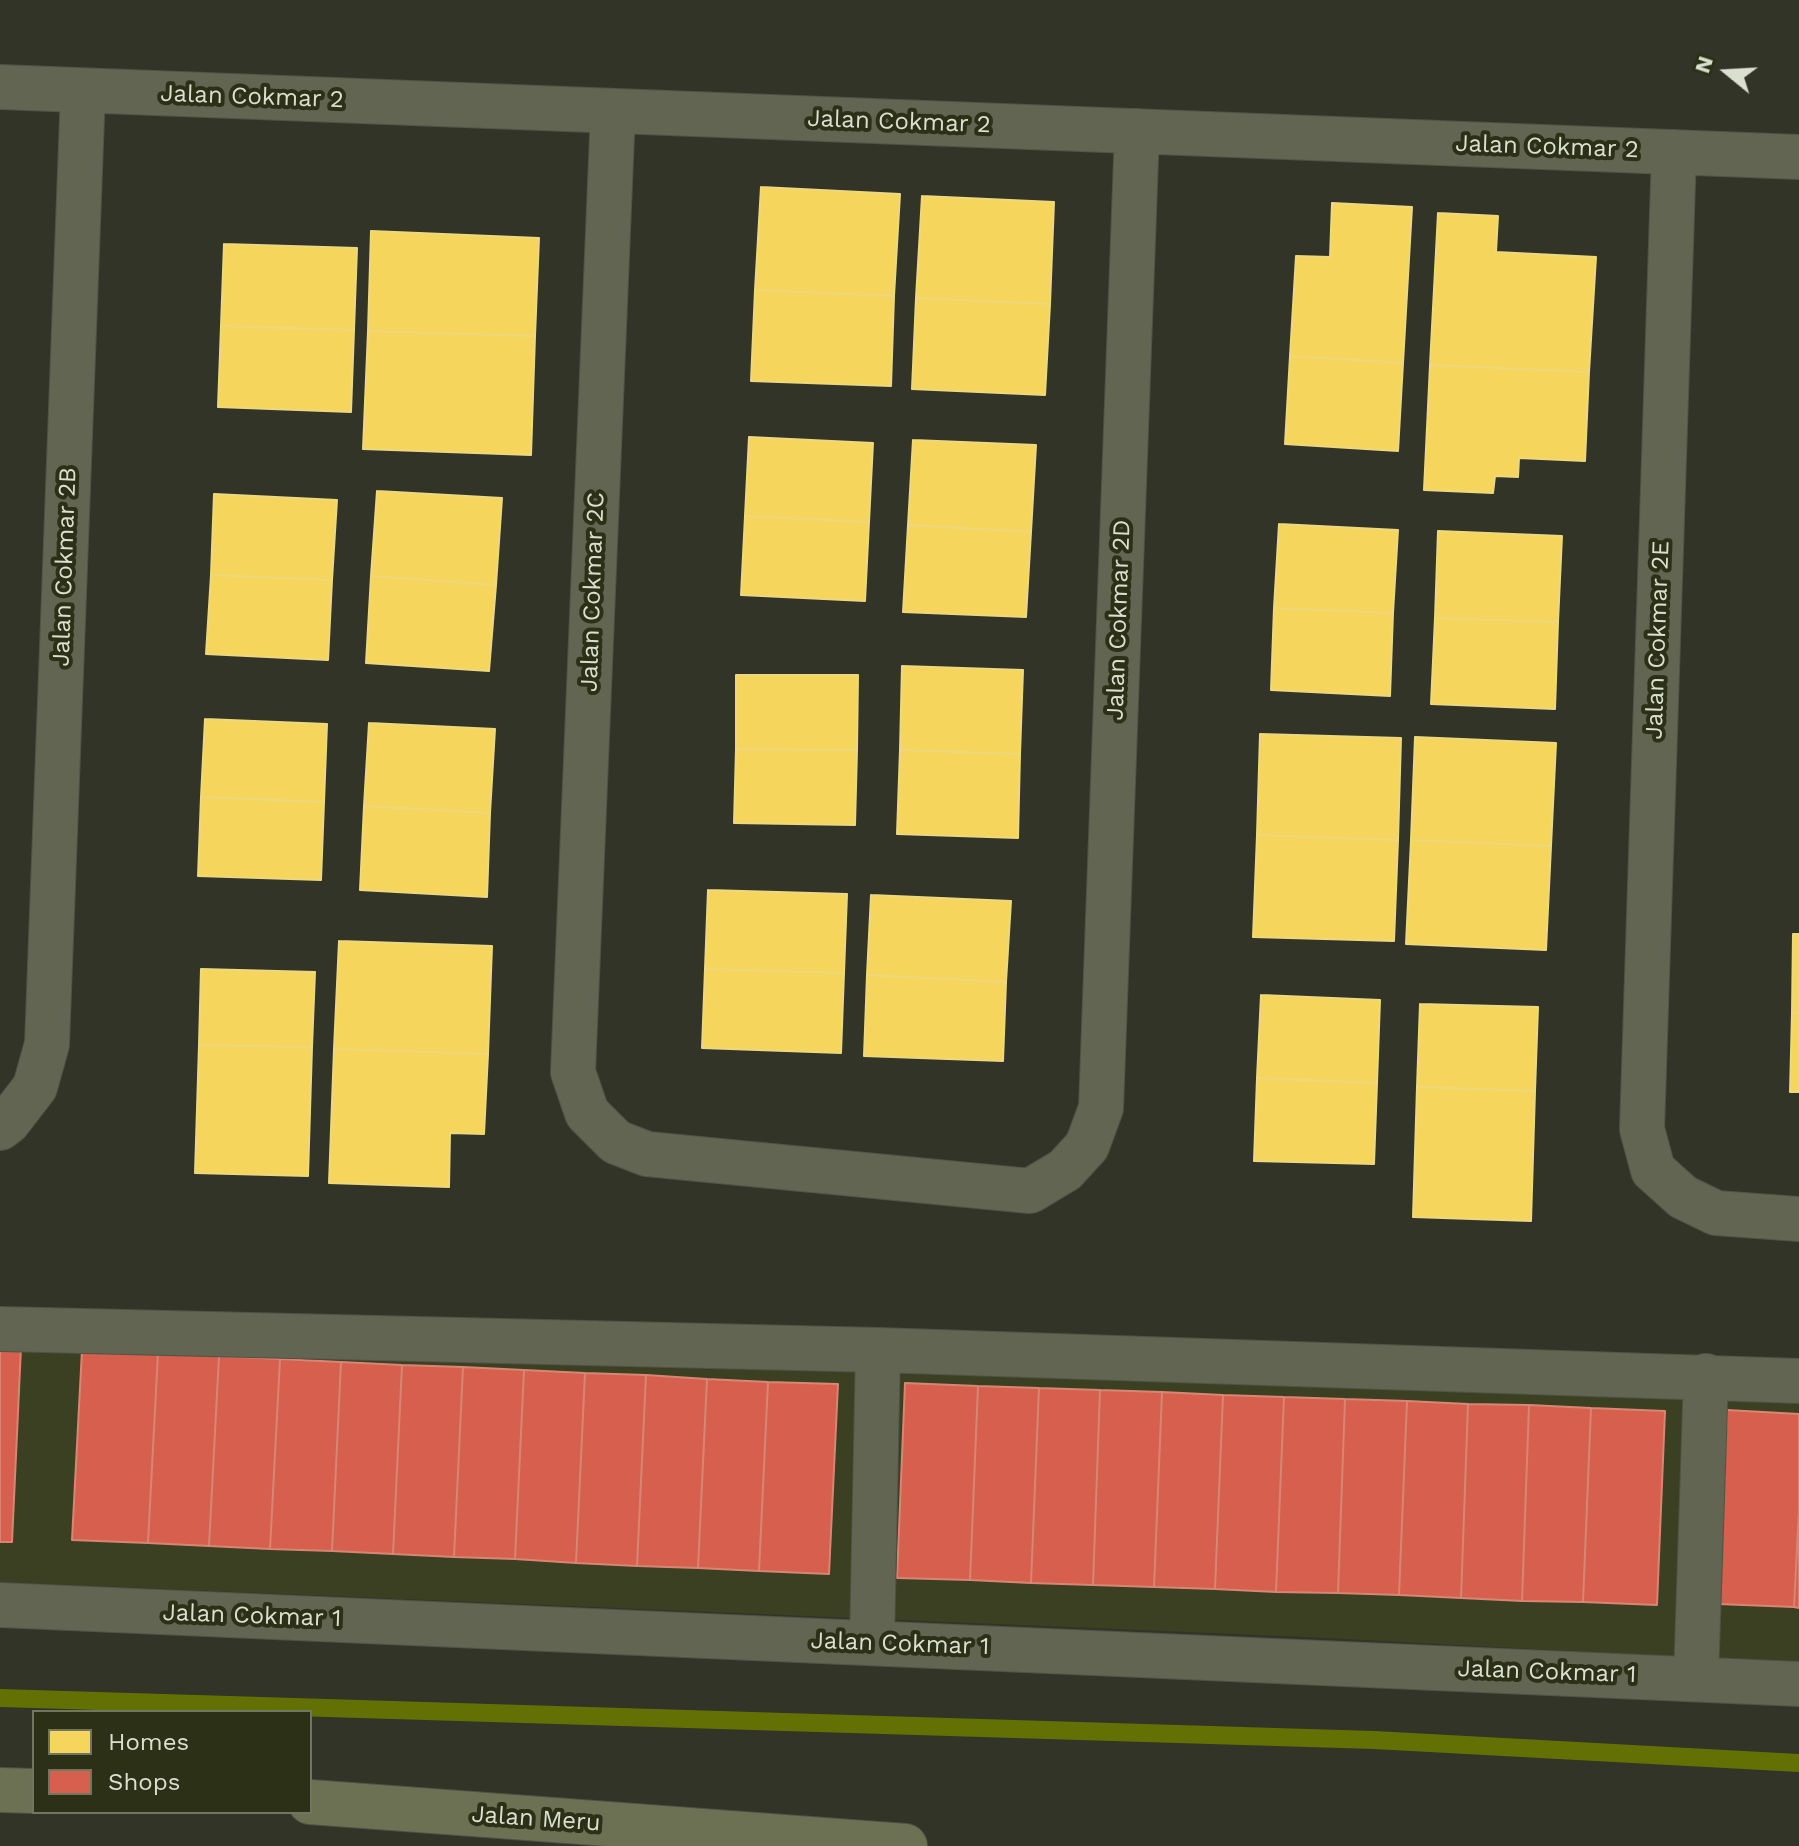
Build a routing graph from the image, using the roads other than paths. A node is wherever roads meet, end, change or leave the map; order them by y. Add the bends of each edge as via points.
1 (0, 87) edge
2 (83, 91) junction
3 (613, 111) junction
4 (1137, 131) junction
5 (1674, 152) junction
6 (1799, 157) edge
7 (573, 1072) joint
8 (0, 1128) edge
9 (1799, 1219) edge
10 (0, 1329) edge
11 (878, 1350) junction
12 (1706, 1376) junction
13 (1799, 1381) edge
14 (0, 1605) edge
15 (872, 1643) junction
16 (1696, 1679) junction
17 (1799, 1684) edge
18 (0, 1790) edge
19 (32, 1791) edge
20 (312, 1802) edge
21 (905, 1846) edge

1 - 2 street, Jalan Cokmar 2
2 - 3 street, Jalan Cokmar 2
2 - 8 street, Jalan Cokmar 2B via 47,1044 35,1087
3 - 4 street, Jalan Cokmar 2
3 - 7 street, Jalan Cokmar 2C
4 - 5 street, Jalan Cokmar 2
4 - 7 street, Jalan Cokmar 2D via 1101,1108 1087,1146 1065,1170 1030,1191 647,1154 616,1142 587,1113
5 - 6 street, Jalan Cokmar 2
5 - 9 street, Jalan Cokmar 2E via 1642,1129 1653,1170 1683,1197 1716,1213
10 - 11 street
11 - 12 street
11 - 15 street
12 - 13 street
12 - 16 street
14 - 15 street, Jalan Cokmar 1
15 - 16 street, Jalan Cokmar 1
16 - 17 street, Jalan Cokmar 1
18 - 19 highway
20 - 21 highway, Jalan Meru

